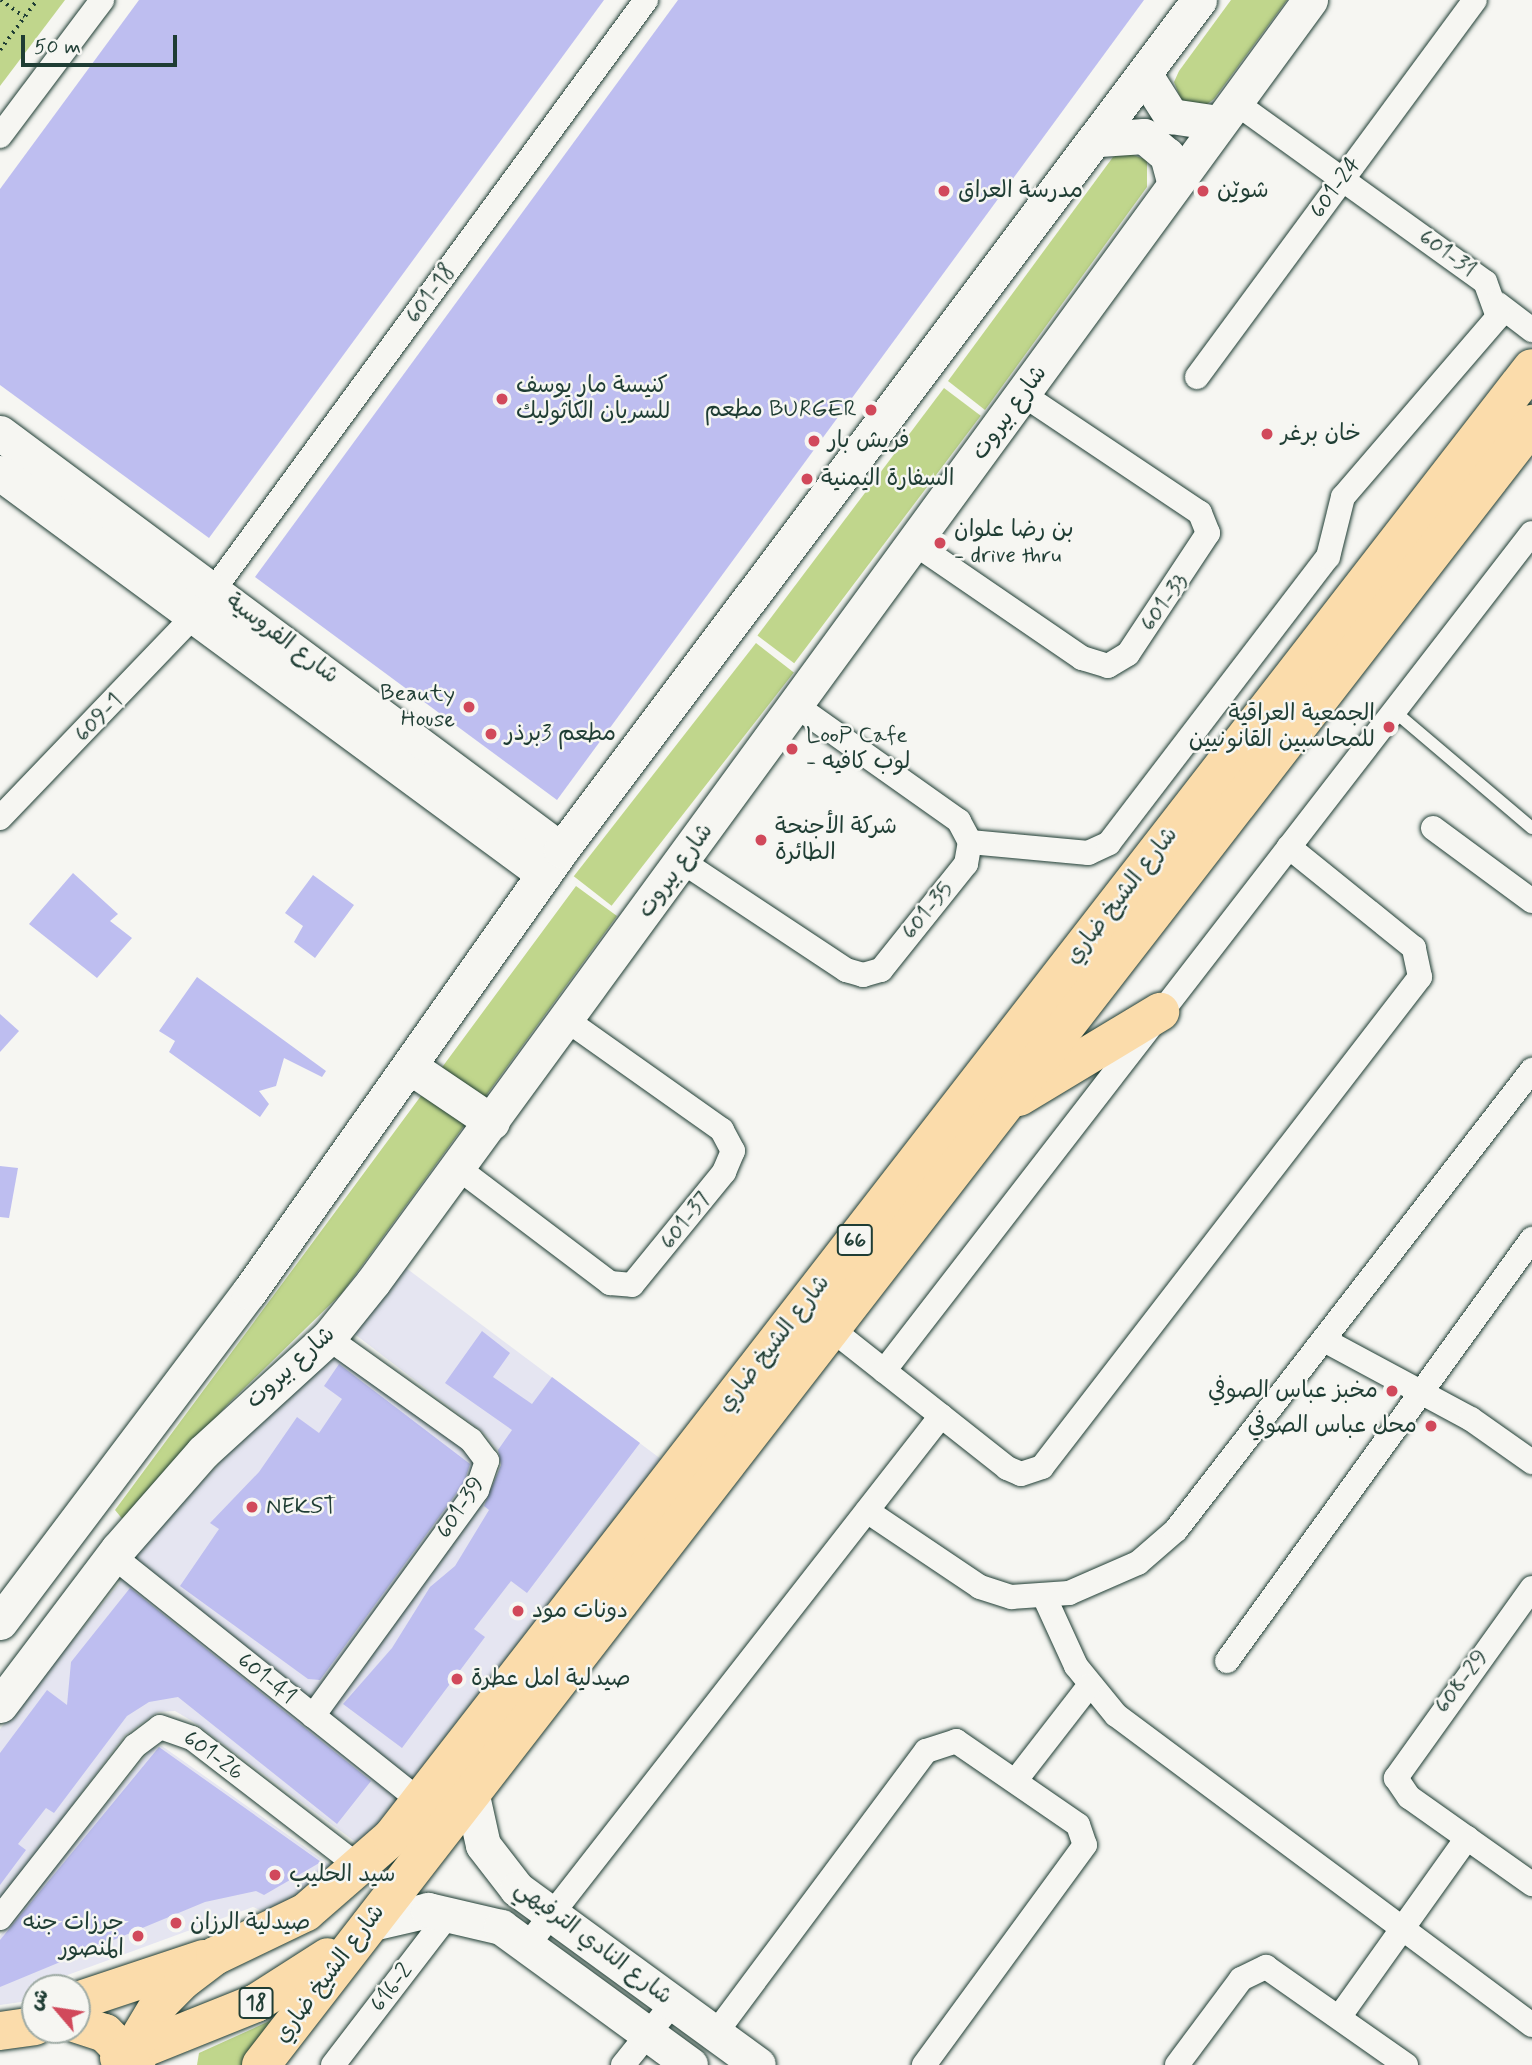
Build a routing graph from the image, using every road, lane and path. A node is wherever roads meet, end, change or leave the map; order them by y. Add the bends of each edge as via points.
1 (1, 0) edge
2 (37, 0) edge
3 (102, 0) edge
4 (646, 0) edge
5 (1199, 0) edge
6 (1310, 0) edge
7 (1475, 0) edge
8 (24, 18) junction
9 (0, 50) edge
10 (1145, 75) junction
11 (1227, 113) junction
12 (0, 136) edge
13 (1099, 139) junction
14 (1343, 178) junction
15 (1175, 184) junction
16 (1498, 304) junction
17 (1532, 330) edge
18 (1532, 368) edge
19 (1197, 377) dead end
20 (1024, 395) junction
21 (0, 433) edge
22 (1526, 445) edge
23 (0, 473) edge
24 (1532, 533) edge
25 (914, 543) junction
26 (205, 602) junction
27 (795, 705) junction
28 (1394, 711) junction
29 (0, 818) edge
30 (1433, 828) dead end
31 (1532, 828) edge
32 (971, 842) junction
33 (1289, 847) junction
34 (552, 862) junction
35 (683, 862) junction
36 (1532, 901) edge
37 (1160, 1012) junction
38 (568, 1021) junction
39 (409, 1066) junction
40 (1532, 1070) edge
41 (1004, 1105) junction
42 (492, 1122) junction
43 (458, 1168) junction
44 (1532, 1239) edge
45 (830, 1328) junction
46 (328, 1338) junction
47 (1324, 1340) junction
48 (884, 1371) junction
49 (1420, 1391) junction
50 (941, 1416) junction
51 (1532, 1462) edge
52 (867, 1511) junction
53 (113, 1556) junction
54 (1532, 1588) edge
55 (1044, 1596) junction
56 (0, 1622) edge
57 (1227, 1661) dead end
58 (1089, 1686) junction
59 (0, 1705) edge
60 (313, 1716) junction
61 (1016, 1780) junction
62 (471, 1791) junction
63 (420, 1801) junction
64 (1468, 1838) junction
65 (362, 1870) junction
66 (1532, 1884) edge
67 (451, 1911) junction
68 (551, 1914) junction
69 (0, 1917) edge
70 (368, 1924) junction
71 (1403, 1929) junction
72 (527, 1945) junction
73 (215, 1956) junction
74 (91, 1995) edge
75 (673, 2003) junction
76 (1340, 2016) junction
77 (1532, 2025) edge
78 (21, 2028) edge
79 (91, 2028) edge
80 (0, 2031) edge
81 (648, 2034) junction
82 (715, 2034) junction
83 (122, 2062) edge
84 (261, 2065) edge
85 (333, 2065) edge
86 (623, 2065) edge
87 (690, 2065) edge
88 (758, 2065) edge
89 (924, 2065) edge
90 (1177, 2065) edge
91 (1406, 2065) edge

1 - 8 path
2 - 8 path
3 - 12 street
4 - 26 street, 601-18
5 - 10 main road
6 - 11 main road, شارع بيروت
7 - 14 street, 601-24
8 - 9 path
10 - 11 main road via 1171,116
10 - 13 main road
11 - 14 street, 601-31
11 - 15 main road, شارع بيروت
13 - 15 main road via 1144,136 1167,155
13 - 34 main road
14 - 16 street, 601-31 via 1476,274
14 - 19 street, 601-24
15 - 20 main road, شارع بيروت
16 - 17 street, 601-31
16 - 32 street via 1493,330 1343,497 1328,557 1109,843 1088,853
18 - 63 main road, شارع الشيخ ضاري / 66
20 - 25 main road, شارع بيروت
20 - 25 street, 601-33 via 1200,513 1208,534 1201,553 1128,654 1108,666 1082,659
21 - 26 main road, شارع الفروسية
22 - 41 main road, شارع الشيخ ضاري / 66
23 - 26 main road, شارع الفروسية
24 - 28 street
25 - 27 main road, شارع بيروت
26 - 29 street, 609-1
26 - 34 main road, شارع الفروسية
27 - 32 street via 959,821
27 - 35 main road, شارع بيروت
28 - 31 lane
28 - 33 street
30 - 36 street
32 - 35 street, 601-35 via 966,864 881,970 863,975 846,970
33 - 37 street
33 - 50 street via 1414,948 1421,962 1416,985 1042,1467 1013,1472
34 - 39 main road
35 - 38 main road, شارع بيروت
37 - 41 main road
37 - 48 street
38 - 42 main road, شارع بيروت
38 - 43 street, 601-37 via 722,1130 733,1151 724,1172 632,1285 610,1283
39 - 42 main road
39 - 56 main road via 249,1292
40 - 47 street
41 - 45 main road, شارع الشيخ ضاري / 66
42 - 43 main road, شارع بيروت
43 - 46 main road, شارع بيروت
44 - 49 street
45 - 48 street
45 - 62 main road, شارع الشيخ ضاري / 66
46 - 53 main road, شارع بيروت via 222,1432
46 - 60 street, 601-39 via 471,1440 487,1461 477,1490
47 - 49 street
47 - 55 street via 1158,1548 1093,1586
48 - 50 street
49 - 51 street
49 - 57 street
50 - 52 street
52 - 55 street via 980,1587 1011,1597
52 - 68 street
53 - 59 main road, شارع بيروت
53 - 60 street, 601-41
54 - 64 street, 608-29 via 1396,1778 1409,1797
55 - 58 street
58 - 61 street
58 - 71 street via 1124,1721
60 - 63 street, 601-41
61 - 82 street via 964,1743 932,1746
61 - 89 street via 1078,1825 1083,1852
62 - 68 main road, شارع النادي الترفيهي via 483,1845 497,1869
62 - 70 main road, شارع الشيخ ضاري / 66
63 - 65 main road, شارع الشيخ ضاري / 66
64 - 66 street
64 - 71 street
65 - 69 street, 601-26 via 192,1738 160,1727 135,1746
65 - 73 main road, شارع الشيخ ضاري / 66 via 277,1929
67 - 70 main road, شارع النادي الترفيهي via 406,1913
67 - 72 main road, شارع النادي الترفيهي via 501,1927
67 - 85 street, 616-2
68 - 72 street
68 - 75 main road, شارع النادي الترفيهي
70 - 83 main road, 18 via 278,1992
70 - 84 main road, شارع الشيخ ضاري / 66
71 - 76 street
71 - 77 street
72 - 81 main road, شارع النادي الترفيهي
73 - 74 main road via 142,1975
73 - 83 main road, شارع الشيخ ضاري / 66 via 169,1993
75 - 81 street
75 - 82 main road, شارع النادي الترفيهي
76 - 90 street via 1279,1972 1252,1970
76 - 91 street
78 - 80 main road
79 - 83 main road via 106,2033
81 - 86 street
81 - 87 main road, شارع النادي الترفيهي
82 - 88 main road, شارع النادي الترفيهي

